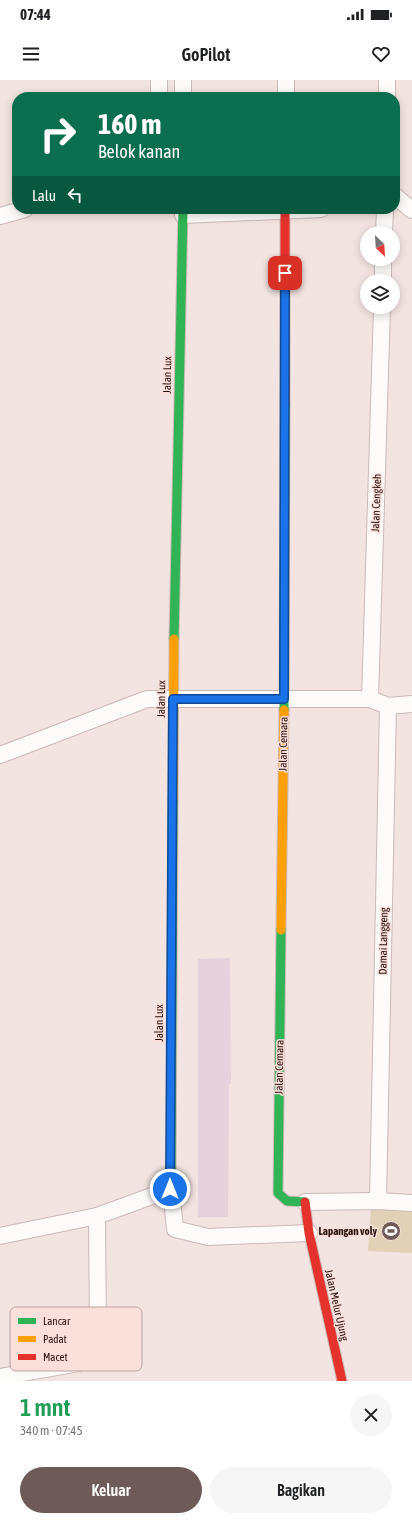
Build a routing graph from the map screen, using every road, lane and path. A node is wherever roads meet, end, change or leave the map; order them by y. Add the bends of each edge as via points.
1 (159, 80) edge
2 (183, 80) edge
3 (286, 80) edge
4 (387, 80) edge
5 (159, 92) edge
6 (183, 92) edge
7 (286, 92) edge
8 (387, 92) edge
9 (400, 200) edge
10 (412, 210) edge
11 (12, 213) edge
12 (183, 214) edge
13 (285, 214) edge
14 (385, 214) edge
15 (0, 216) edge
16 (384, 226) edge
17 (382, 314) edge
18 (173, 699) junction
19 (284, 699) junction
20 (370, 699) junction
21 (412, 704) edge
22 (388, 706) junction
23 (0, 755) edge
24 (170, 1189) junction
25 (378, 1201) junction
26 (305, 1202) junction
27 (412, 1202) edge
28 (97, 1216) junction
29 (309, 1234) junction
30 (0, 1236) edge
31 (98, 1307) edge
32 (34, 1371) edge
33 (0, 1377) edge
34 (342, 1381) edge

1 - 5 street
2 - 6 street
3 - 7 street
4 - 8 street
9 - 10 street
11 - 15 street
12 - 18 street, Jalan Lux
13 - 19 street, Jalan Cemara
14 - 16 street
17 - 20 street, Jalan Cengkeh
18 - 19 street
18 - 23 street via 147,699
18 - 24 street, Jalan Lux
19 - 20 street
19 - 26 street, Jalan Cemara via 278,1193 287,1200
20 - 22 street
21 - 22 street
22 - 25 street, Damai Langgeng
24 - 28 street
24 - 29 street via 175,1229 208,1237
25 - 26 street
25 - 27 street
26 - 29 street
28 - 30 street
28 - 31 street
29 - 34 street, Jalan Melur Ujung
32 - 33 street

